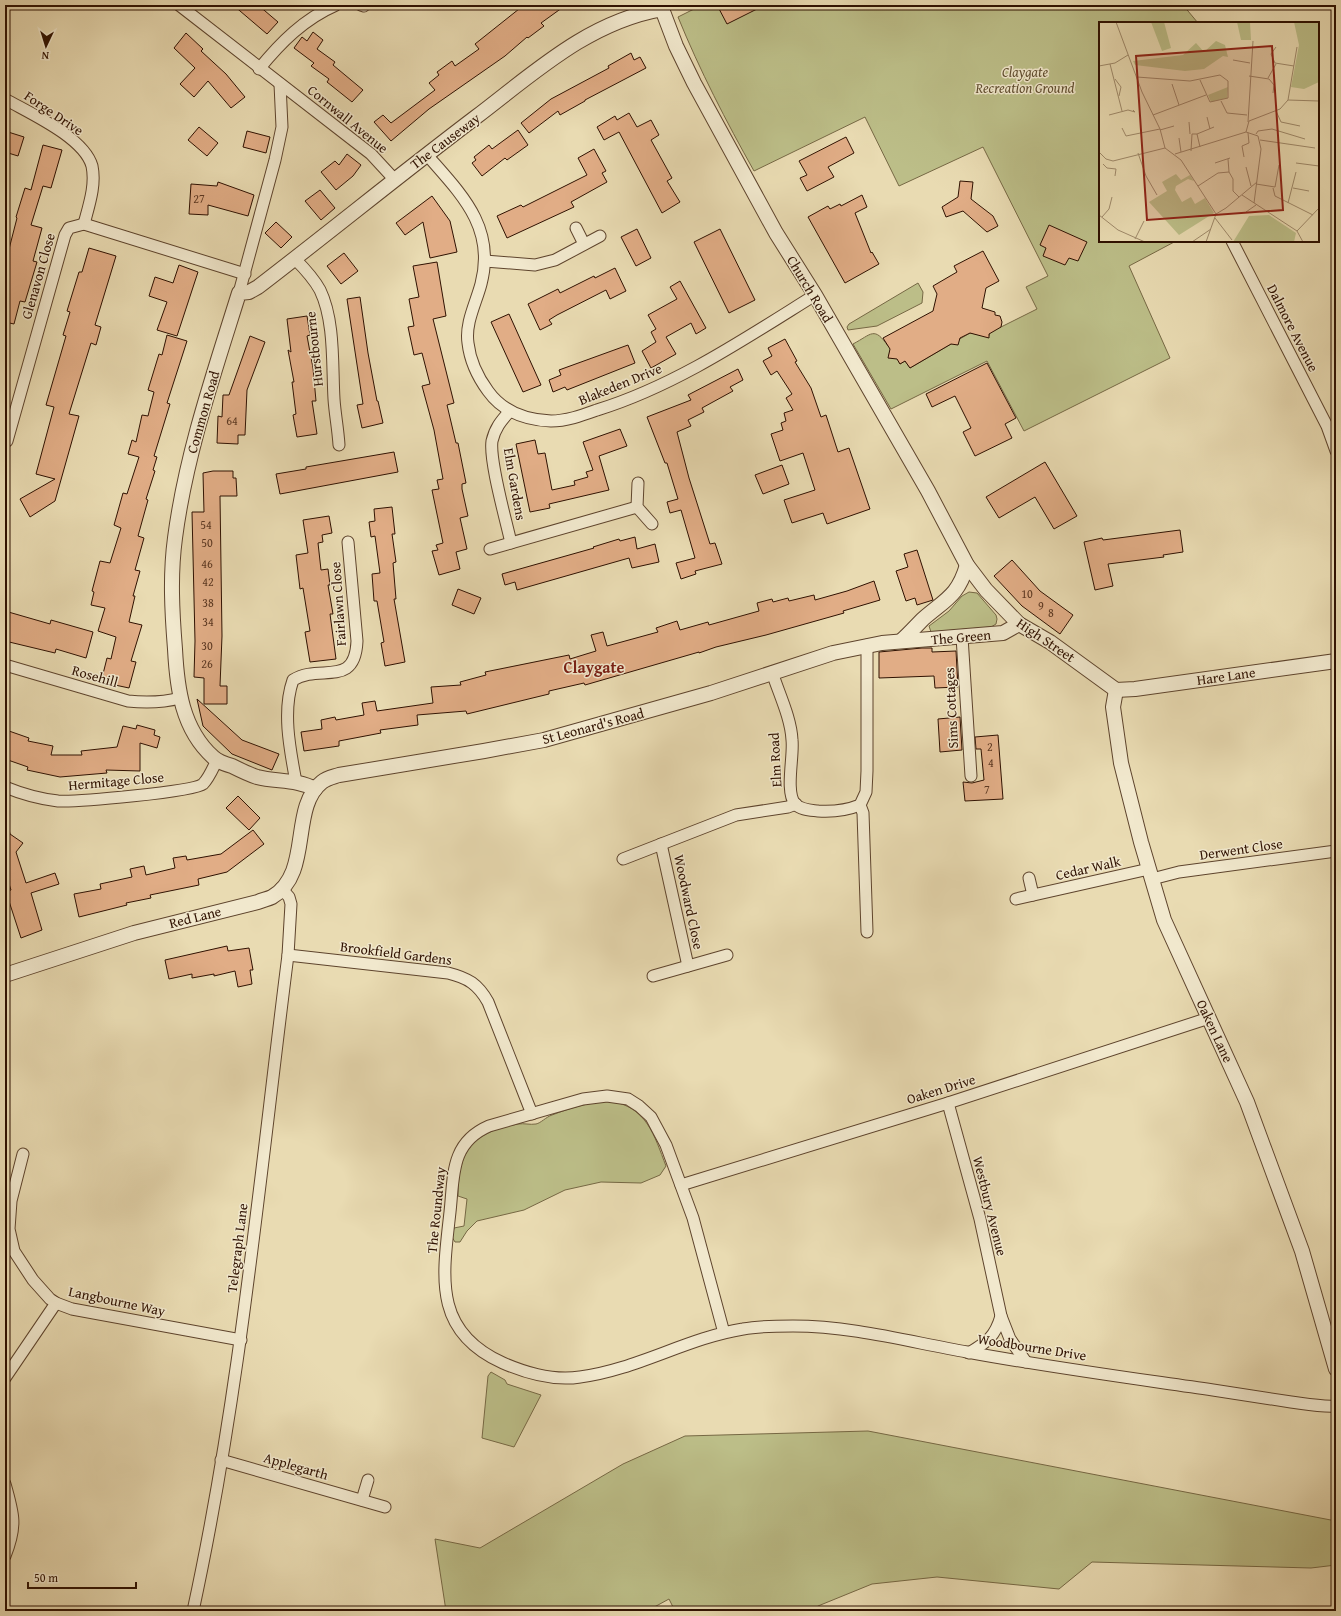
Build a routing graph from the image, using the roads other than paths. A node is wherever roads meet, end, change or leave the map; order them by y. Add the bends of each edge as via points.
1 (179, 5) edge
2 (336, 5) edge
3 (663, 7) edge
4 (259, 68) junction
5 (280, 84) junction
6 (5, 99) edge
7 (427, 154) junction
8 (395, 180) junction
9 (84, 224) junction
10 (576, 228) dead end
11 (600, 236) dead end
12 (1233, 242) edge
13 (584, 244) junction
14 (295, 259) junction
15 (485, 261) junction
16 (245, 274) junction
17 (239, 293) junction
18 (815, 295) junction
19 (509, 412) junction
20 (7, 441) dead end
21 (339, 445) dead end
22 (1336, 451) edge
23 (638, 483) dead end
24 (637, 507) junction
25 (652, 524) dead end
26 (348, 542) dead end
27 (511, 543) junction
28 (490, 549) dead end
29 (967, 565) junction
30 (1019, 624) junction
31 (962, 637) junction
32 (901, 641) junction
33 (867, 645) junction
34 (1336, 661) edge
35 (5, 665) edge
36 (772, 672) junction
37 (1116, 690) junction
38 (180, 698) junction
39 (217, 760) junction
40 (970, 776) dead end
41 (296, 782) junction
42 (5, 787) edge
43 (315, 789) junction
44 (796, 804) junction
45 (860, 805) junction
46 (662, 844) junction
47 (1336, 851) edge
48 (623, 859) dead end
49 (1150, 874) junction
50 (1029, 878) dead end
51 (281, 888) junction
52 (1033, 895) junction
53 (1016, 899) dead end
54 (867, 932) dead end
55 (288, 955) junction
56 (727, 955) dead end
57 (688, 966) junction
58 (6, 972) edge
59 (653, 976) dead end
60 (1209, 1018) junction
61 (948, 1103) junction
62 (532, 1114) junction
63 (24, 1154) dead end
64 (681, 1185) junction
65 (56, 1303) junction
66 (1001, 1316) junction
67 (724, 1333) junction
68 (241, 1340) junction
69 (969, 1353) junction
70 (1026, 1362) junction
71 (1336, 1369) edge
72 (5, 1378) edge
73 (1336, 1406) edge
74 (221, 1460) junction
75 (368, 1480) dead end
76 (5, 1484) edge
77 (362, 1500) junction
78 (385, 1507) dead end
79 (5, 1556) edge
80 (193, 1611) edge

1 - 4 street
2 - 4 street via 300,26
3 - 7 street, The Causeway via 625,18 594,32 559,54
3 - 18 street, Church Road via 676,46 694,83 776,233
4 - 5 street
5 - 8 street, Cornwall Avenue via 371,154
5 - 16 street, Common Road via 282,126
6 - 9 street, Forge Drive via 56,128 85,153 92,165 93,180
7 - 8 street, The Causeway
7 - 15 street, Blakeden Drive via 477,219
8 - 14 street, The Causeway
9 - 16 street
9 - 20 street, Glenavon Close via 76,224 69,228 65,235
10 - 13 street
11 - 13 street
12 - 22 street, Dalmore Avenue via 1327,426
13 - 15 street via 555,260 535,265
14 - 17 street, The Causeway via 258,287 249,292
14 - 21 street, Hurstbourne via 305,268 320,290 326,309 332,344
15 - 19 street, Blakeden Drive via 469,324 471,361 493,398
16 - 17 street, Common Road
17 - 38 street, Common Road via 192,449 175,538 172,613
18 - 19 street, Blakeden Drive via 682,374 614,405 573,418 552,421
18 - 29 street, Church Road via 928,491
19 - 27 street, Elm Gardens via 498,425 492,441 493,458
23 - 24 street
24 - 25 street
24 - 27 street, Elm Gardens
26 - 41 street, Fairlawn Close via 356,654 352,664 345,669 332,673 313,673 293,680 287,696
27 - 28 street, Elm Gardens
29 - 30 street, High Street via 986,590
29 - 32 street, The Green via 950,598
30 - 31 street, The Green via 1003,633
30 - 37 street, High Street via 1050,642
31 - 32 street, The Green
31 - 40 street, Sims Cottages
32 - 33 street, The Green
33 - 36 street, St Leonard's Road
33 - 45 street via 867,771 866,792
34 - 37 street, Hare Lane
35 - 38 street, Rosehill via 128,701 147,703
36 - 43 street, St Leonard's Road via 711,693 544,740 339,775 327,779
36 - 44 street, Elm Road via 792,739 791,784
37 - 49 street, Oaken Lane via 1113,707 1116,736
38 - 39 street, Common Road via 199,742
39 - 41 street, Common Road via 257,777
39 - 42 street, Hermitage Close via 202,784 195,788 81,801 57,801
41 - 43 street, Common Road
43 - 51 street, Red Lane via 305,815 296,864
44 - 45 street, Elm Road via 802,809 831,812
44 - 46 street, Woodward Close via 736,815
45 - 54 street via 864,813
46 - 48 street, Woodward Close
46 - 57 street, Woodward Close
47 - 49 street, Derwent Close
49 - 52 street, Cedar Walk
49 - 60 street, Oaken Lane via 1164,920
50 - 52 street
51 - 55 street, Telegraph Lane via 291,904
51 - 58 street, Red Lane via 272,896 258,902 134,933
52 - 53 street, Cedar Walk
55 - 62 street, Brookfield Gardens via 448,973 461,976 480,988 488,1002
55 - 68 street, Telegraph Lane
56 - 57 street, Woodward Close
57 - 59 street, Woodward Close
60 - 61 street, Oaken Drive
60 - 71 street, Oaken Lane via 1247,1102 1299,1244
61 - 64 street, Oaken Drive
61 - 66 street, Westbury Avenue via 980,1219
62 - 64 street, The Roundway via 582,1099 607,1096 628,1099 651,1116 666,1145
62 - 67 street, The Roundway via 475,1132 467,1139 455,1165 444,1281 448,1307 465,1336 501,1362 527,1372 578,1378 621,1368
63 - 65 street, Langbourne Way via 11,1201 9,1229 14,1251 33,1280
64 - 67 street, The Roundway via 695,1225
65 - 68 street, Langbourne Way via 72,1309
65 - 72 street
66 - 69 street via 997,1329 988,1341
66 - 70 street, Westbury Avenue via 1010,1339
67 - 69 street, Woodbourne Drive via 763,1327 822,1327
68 - 74 street, Telegraph Lane
69 - 70 street, Woodbourne Drive
70 - 73 street, Woodbourne Drive
74 - 77 street, Applegarth
74 - 80 street, Telegraph Lane via 206,1552
75 - 77 street
76 - 79 street via 14,1521 12,1538
77 - 78 street, Applegarth

